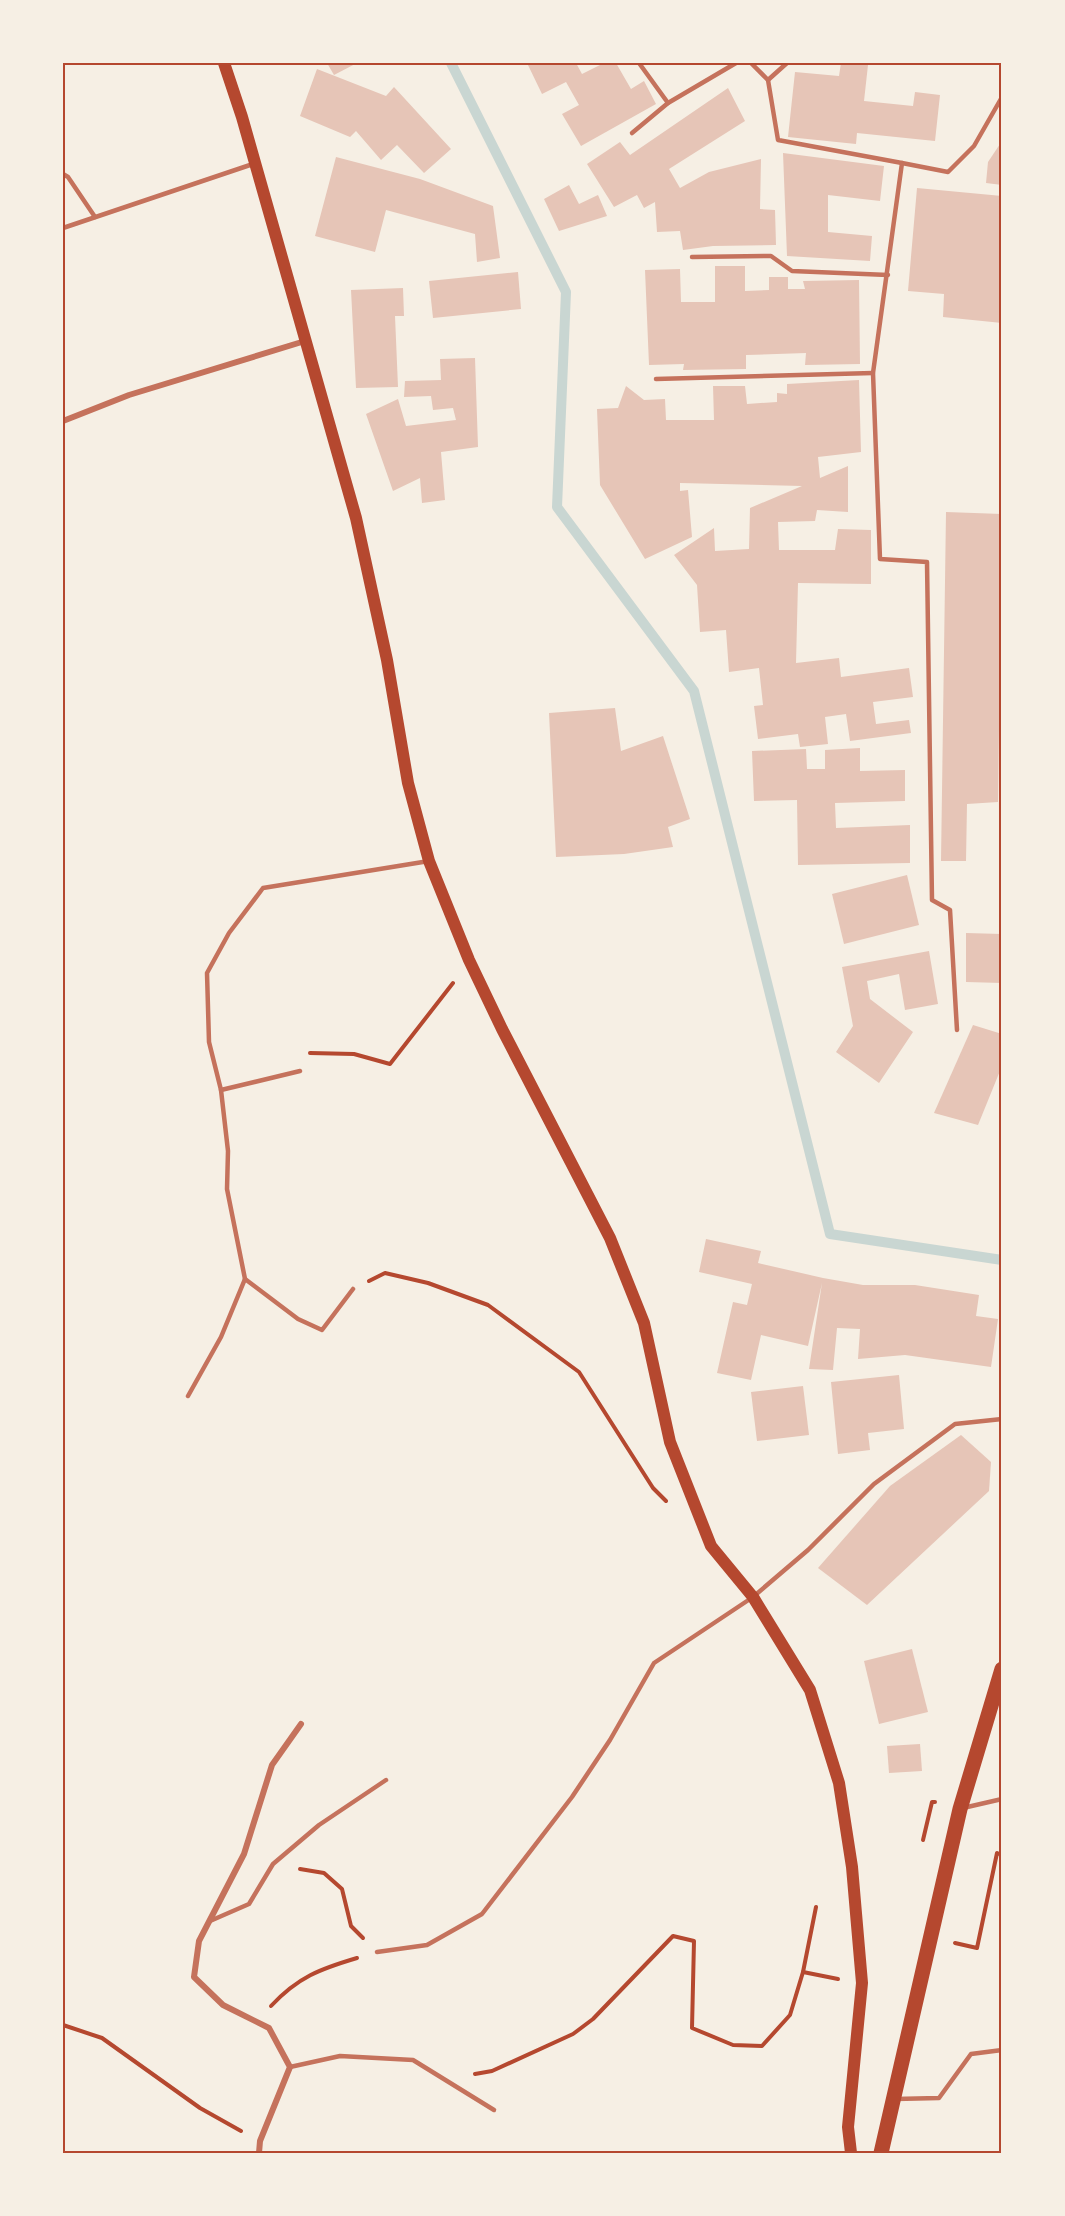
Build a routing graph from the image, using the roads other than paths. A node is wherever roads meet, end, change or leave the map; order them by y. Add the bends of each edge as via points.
1 (224, 63) edge
2 (639, 63) edge
3 (736, 63) edge
4 (751, 63) edge
5 (787, 63) edge
6 (768, 80) junction
7 (1002, 97) edge
8 (668, 103) junction
9 (632, 134) dead end
10 (256, 163) junction
11 (902, 163) junction
12 (63, 174) edge
13 (95, 217) junction
14 (63, 228) edge
15 (692, 256) dead end
16 (888, 275) junction
17 (306, 340) junction
18 (873, 373) junction
19 (656, 379) dead end
20 (63, 421) edge
21 (429, 861) junction
22 (957, 1030) dead end
23 (300, 1071) road end
24 (220, 1090) junction
25 (245, 1279) junction
26 (353, 1289) road end
27 (188, 1396) dead end
28 (1002, 1419) edge
29 (753, 1597) junction
30 (1002, 1669) edge
31 (301, 1724) dead end
32 (386, 1780) dead end
33 (1002, 1799) edge
34 (960, 1809) junction
35 (210, 1921) junction
36 (377, 1952) road end
37 (1002, 2050) edge
38 (290, 2067) junction
39 (893, 2100) junction
40 (494, 2110) dead end
41 (259, 2153) edge
42 (851, 2153) edge
43 (881, 2153) edge

1 - 10 main road
2 - 8 lane
3 - 8 lane
4 - 6 lane
5 - 6 lane
6 - 11 lane via 778,140
7 - 11 lane via 974,146 948,172
8 - 9 lane
10 - 13 lane
10 - 17 main road
11 - 16 lane
12 - 13 lane
13 - 14 lane
15 - 16 lane via 771,256 792,271
16 - 18 lane
17 - 20 street via 129,395
17 - 21 main road via 356,518 387,660 408,783
18 - 19 lane
18 - 22 lane via 880,559 927,562 932,900 950,910
21 - 24 lane via 263,888 229,933 207,973 209,1042
21 - 29 main road via 469,960 610,1238 644,1323 670,1442 711,1546
23 - 24 lane
24 - 25 lane via 228,1151 227,1189
25 - 26 lane via 298,1318 322,1330
25 - 27 lane via 221,1337
28 - 29 lane via 955,1424 874,1484 808,1550
29 - 36 lane via 654,1663 572,1797 482,1914 427,1945
29 - 42 main road via 810,1690 839,1782 852,1867 862,1983 848,2127
30 - 34 main road
31 - 35 street via 272,1765 244,1854
32 - 35 lane via 319,1825 273,1864 249,1904
33 - 34 lane
34 - 39 main road
35 - 38 street via 199,1941 194,1977 223,2005 269,2028
37 - 39 lane via 971,2054 939,2098
38 - 40 lane via 340,2056 413,2060
38 - 41 street via 260,2141
39 - 43 main road

